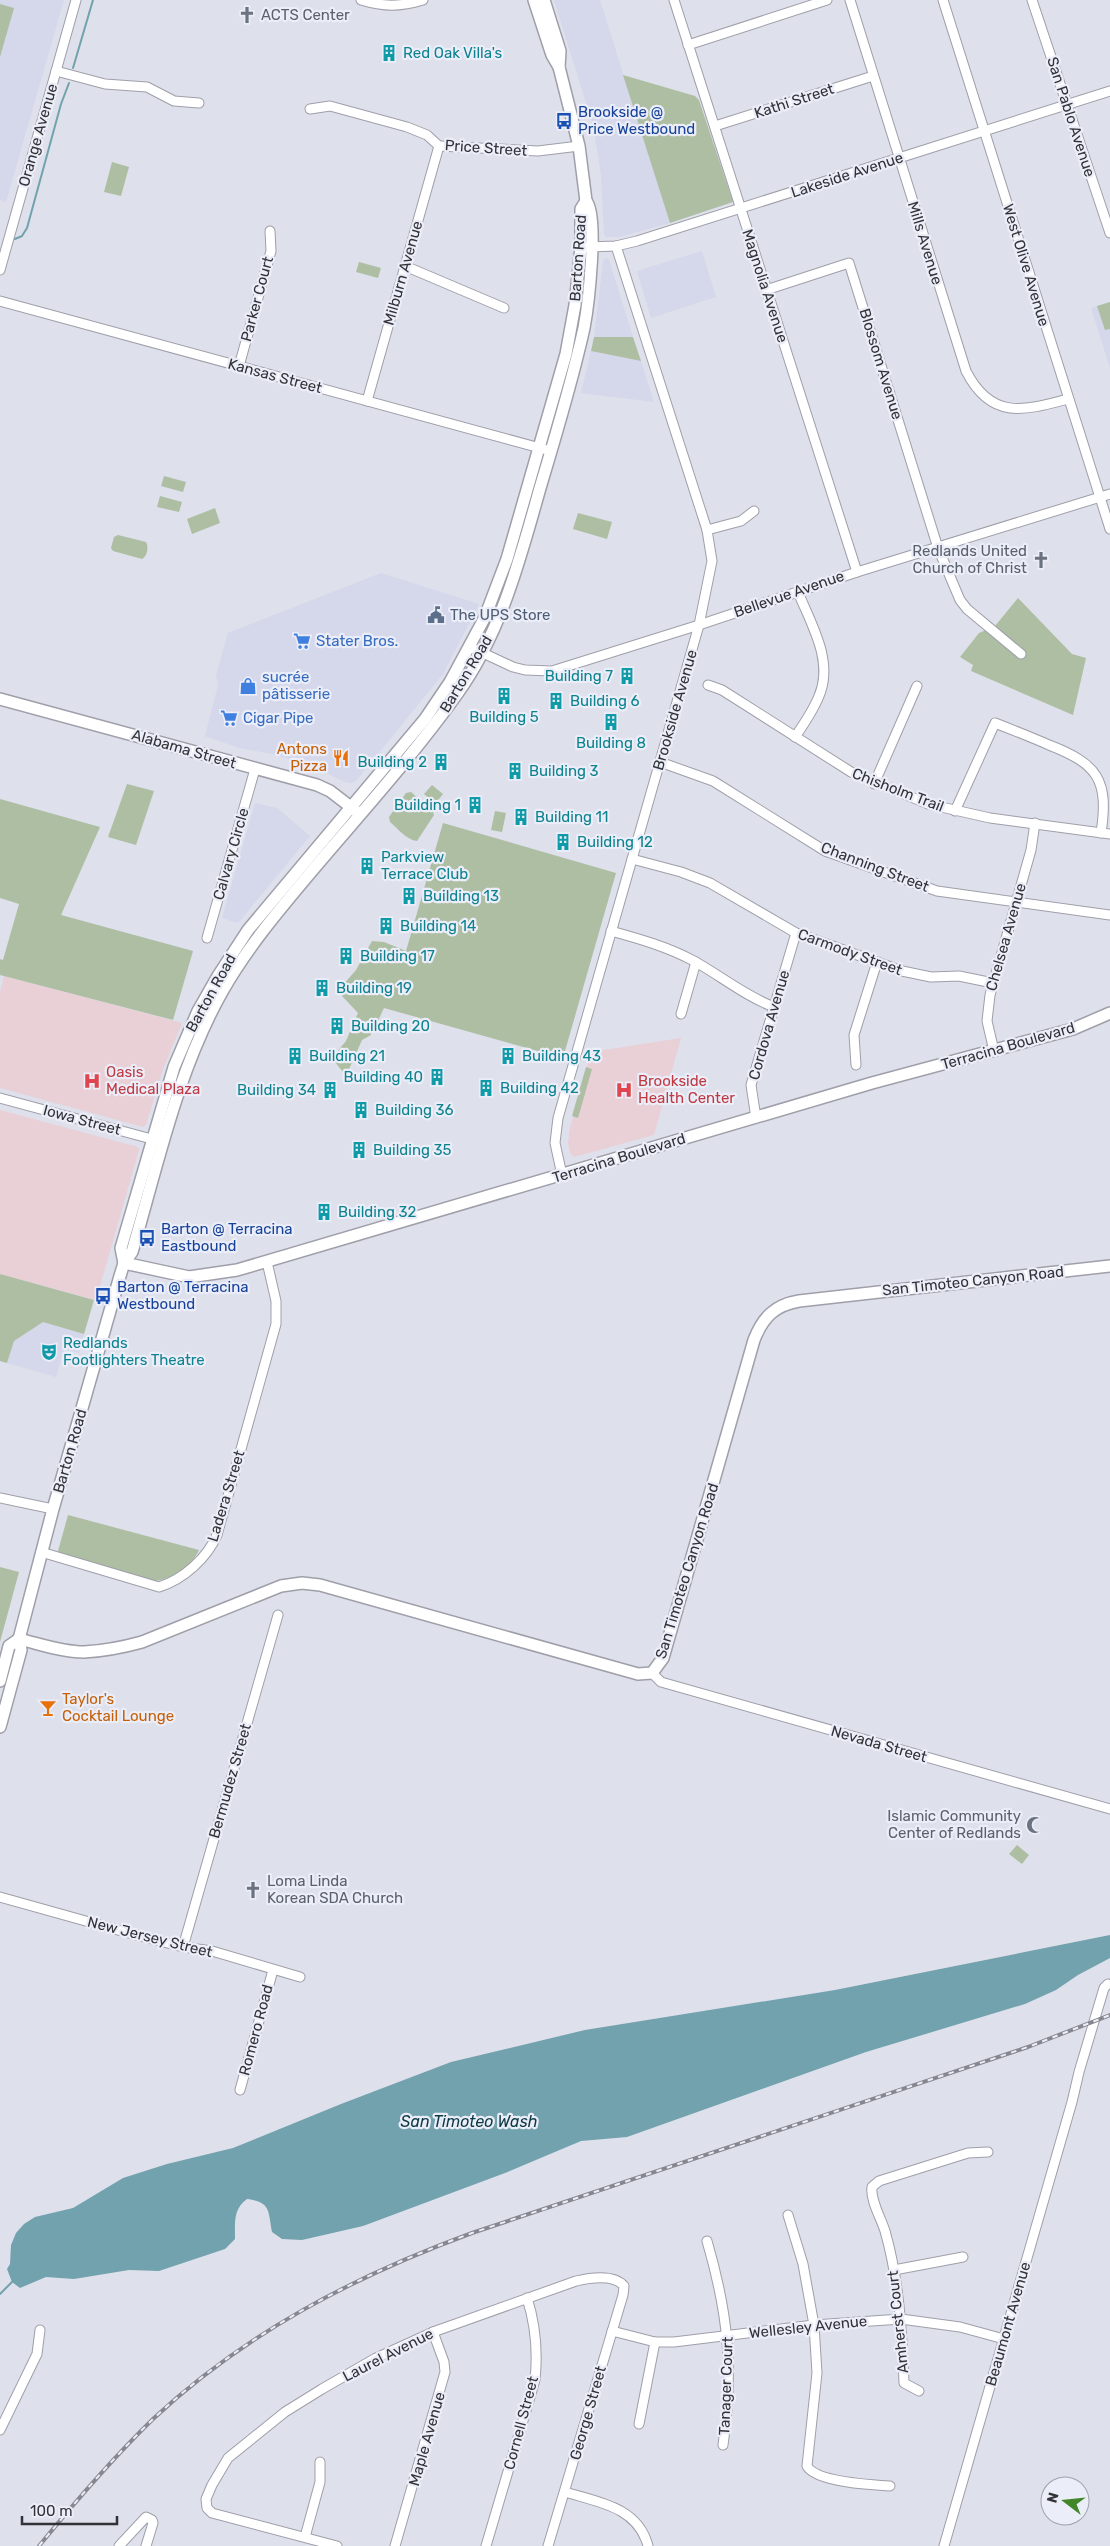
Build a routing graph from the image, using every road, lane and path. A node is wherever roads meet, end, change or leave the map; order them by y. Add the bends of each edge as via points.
1 (76, 0) edge
2 (361, 0) edge
3 (423, 0) edge
4 (534, 0) edge
5 (544, 0) edge
6 (674, 0) edge
7 (827, 0) edge
8 (850, 0) edge
9 (943, 0) edge
10 (1032, 0) edge
11 (688, 45) junction
12 (559, 67) junction
13 (56, 71) junction
14 (873, 76) junction
15 (1110, 91) edge
16 (199, 103) dead end
17 (1066, 105) junction
18 (310, 109) dead end
19 (715, 126) junction
20 (984, 132) junction
21 (439, 146) junction
22 (579, 146) junction
23 (899, 158) junction
24 (740, 208) junction
25 (270, 232) dead end
26 (1110, 233) edge
27 (616, 246) junction
28 (586, 247) junction
29 (580, 263) junction
30 (406, 266) junction
31 (0, 270) edge
32 (766, 290) junction
33 (589, 293) junction
34 (0, 300) edge
35 (504, 308) dead end
36 (585, 322) junction
37 (571, 329) junction
38 (239, 366) junction
39 (1068, 399) junction
40 (367, 401) junction
41 (545, 450) junction
42 (1110, 494) edge
43 (1100, 497) junction
44 (754, 511) dead end
45 (1110, 529) edge
46 (707, 530) junction
47 (938, 548) junction
48 (857, 572) junction
49 (798, 592) junction
50 (699, 625) junction
51 (470, 647) junction
52 (482, 652) junction
53 (1021, 654) dead end
54 (708, 685) dead end
55 (916, 686) dead end
56 (0, 699) edge
57 (795, 737) junction
58 (660, 762) junction
59 (255, 769) junction
60 (874, 784) junction
61 (356, 810) junction
62 (955, 812) junction
63 (1036, 823) junction
64 (1105, 834) edge
65 (632, 859) junction
66 (1016, 901) junction
67 (1110, 915) edge
68 (611, 932) junction
69 (796, 933) junction
70 (207, 938) dead end
71 (696, 962) junction
72 (877, 962) junction
73 (993, 983) junction
74 (774, 1007) junction
75 (1110, 1013) edge
76 (681, 1014) dead end
77 (994, 1051) junction
78 (856, 1065) dead end
79 (0, 1098) edge
80 (756, 1118) junction
81 (158, 1141) junction
82 (562, 1175) junction
83 (267, 1262) junction
84 (124, 1263) junction
85 (1110, 1266) edge
86 (0, 1498) edge
87 (53, 1509) junction
88 (41, 1552) junction
89 (278, 1615) dead end
90 (19, 1639) junction
91 (652, 1673) junction
92 (0, 1681) edge
93 (0, 1727) edge
94 (1110, 1809) edge
95 (0, 1897) edge
96 (183, 1947) junction
97 (273, 1970) junction
98 (300, 1977) dead end
99 (1109, 1980) edge
100 (240, 2090) dead end
101 (988, 2152) dead end
102 (788, 2215) dead end
103 (706, 2241) dead end
104 (963, 2257) dead end
105 (894, 2270) junction
106 (620, 2281) joint
107 (527, 2298) junction
108 (901, 2319) junction
109 (814, 2325) junction
110 (40, 2330) dead end
111 (612, 2331) junction
112 (433, 2332) junction
113 (728, 2335) junction
114 (1004, 2339) junction
115 (655, 2342) junction
116 (919, 2391) dead end
117 (639, 2424) dead end
118 (0, 2430) edge
119 (723, 2444) dead end
120 (320, 2462) dead end
121 (890, 2486) dead end
122 (564, 2492) junction
123 (305, 2537) junction
124 (119, 2546) edge
125 (146, 2546) edge
126 (337, 2546) edge
127 (396, 2546) edge
128 (486, 2546) edge
129 (548, 2546) edge
130 (648, 2546) edge
131 (944, 2546) edge

1 - 13 street, Orange Avenue
2 - 3 street via 403,7
4 - 12 main road
5 - 12 main road via 560,52
6 - 11 street, Magnolia Avenue
7 - 11 street
8 - 14 street, Mills Avenue
9 - 20 street, West Olive Avenue
10 - 17 street, San Pablo Avenue
11 - 19 street, Magnolia Avenue
12 - 22 main road
13 - 16 street via 105,84 146,87 174,101
13 - 31 street, Orange Avenue
14 - 19 street, Kathi Street
14 - 23 street, Mills Avenue
15 - 17 street, Lakeside Avenue
17 - 20 street, Lakeside Avenue
17 - 26 street, San Pablo Avenue
18 - 21 street, Price Street via 330,106 407,127 427,135
19 - 24 street, Magnolia Avenue
20 - 23 street, Lakeside Avenue
20 - 39 street, West Olive Avenue
21 - 22 street, Price Street via 538,152
21 - 30 street, Milburn Avenue
22 - 28 main road, Barton Road via 586,201 581,209
23 - 24 street, Lakeside Avenue
23 - 39 street, Mills Avenue via 966,371 976,390 991,401 1015,409 1034,408
24 - 27 street, Lakeside Avenue
24 - 32 street, Magnolia Avenue
25 - 38 street, Parker Court via 271,251
27 - 28 street, Lakeside Avenue
27 - 46 street, Brookside Avenue
28 - 29 main road, Barton Road
28 - 33 main road, Barton Road
29 - 33 main road via 584,271 582,289
29 - 37 main road, Barton Road
30 - 35 street
30 - 40 street, Milburn Avenue
32 - 47 street, Blossom Avenue via 849,263
32 - 48 street, Magnolia Avenue
33 - 36 main road, Barton Road
34 - 38 street, Kansas Street
36 - 37 main road
36 - 41 main road, Barton Road via 576,364
37 - 41 main road, Barton Road
38 - 40 street, Kansas Street
39 - 43 street, West Olive Avenue
40 - 41 street, Kansas Street
41 - 51 main road, Barton Road via 488,610
41 - 52 main road, Barton Road via 510,590
42 - 43 street, Bellevue Avenue
43 - 45 street, West Olive Avenue
43 - 47 street, Bellevue Avenue
44 - 46 street via 741,521
46 - 50 street, Brookside Avenue via 712,561
47 - 48 street, Bellevue Avenue
47 - 53 street via 962,604
48 - 49 street, Bellevue Avenue
49 - 50 street, Bellevue Avenue
49 - 57 street via 824,666 819,696
50 - 52 street, Bellevue Avenue via 552,671 513,667
50 - 58 street, Brookside Avenue
51 - 52 street, Bellevue Avenue
51 - 61 main road, Barton Road via 424,719
52 - 61 main road, Barton Road via 434,725
54 - 57 street, Chisholm Trail via 722,690
55 - 60 street
56 - 59 main road, Alabama Street
57 - 60 street, Chisholm Trail
58 - 65 street, Brookside Avenue
58 - 66 street, Channing Street via 713,781 825,851 937,891
59 - 61 main road, Alabama Street via 322,787
59 - 70 street, Calvary Circle
60 - 62 street, Chisholm Trail
61 - 81 main road, Barton Road via 203,1014 174,1067
62 - 63 street, Chisholm Trail
62 - 64 street via 995,723 1086,762 1100,782
63 - 64 street, Chisholm Trail
63 - 66 street, Chelsea Avenue
65 - 68 street, Brookside Avenue
65 - 69 street, Carmody Street via 710,883
66 - 67 street, Channing Street
66 - 73 street, Chelsea Avenue
68 - 71 street via 658,944
68 - 82 street, Brookside Avenue via 556,1126 555,1143
69 - 72 street, Carmody Street
69 - 74 street, Cordova Avenue
71 - 74 street via 749,996
71 - 76 street
72 - 73 street, Carmody Street via 915,975 959,976
72 - 78 street via 854,1035
73 - 77 street, Chelsea Avenue via 987,1021
74 - 80 street, Cordova Avenue via 752,1085
75 - 77 main road, Terracina Boulevard via 1074,1028
77 - 80 main road, Terracina Boulevard
79 - 81 street, Iowa Street
80 - 82 main road, Terracina Boulevard
81 - 84 main road, Barton Road via 132,1252
82 - 83 main road, Terracina Boulevard
83 - 84 main road, Terracina Boulevard via 189,1277
83 - 88 street, Ladera Street via 276,1301 276,1324 217,1534 209,1549 181,1576 159,1587
84 - 87 main road, Barton Road
85 - 91 main road, San Timoteo Canyon Road via 799,1301 783,1304 771,1311 754,1340 663,1658
86 - 87 street
87 - 88 main road, Barton Road
88 - 90 main road, Barton Road
89 - 96 street, Bermudez Street
90 - 91 main road, San Timoteo Canyon Road via 84,1652 125,1646 281,1586 302,1583 320,1585 638,1674
90 - 92 main road, Barton Road via 9,1646
90 - 93 main road, Barton Road via 21,1650
91 - 94 street, Nevada Street via 661,1682
95 - 96 street, New Jersey Street
96 - 97 street, New Jersey Street via 212,1951
97 - 98 street, New Jersey Street
97 - 100 street, Romero Road
99 - 114 street, Beaumont Avenue
101 - 105 street, Amherst Court via 968,2153 879,2181 872,2187
102 - 109 street via 803,2264
103 - 113 street, Tanager Court via 724,2303
104 - 105 street
105 - 108 street, Amherst Court
106 - 107 street, Laurel Avenue via 587,2278
106 - 111 street, George Street via 624,2286 623,2295
107 - 112 street, Laurel Avenue
107 - 128 street, Cornell Street via 536,2335 534,2380
108 - 109 street, Wellesley Avenue
108 - 114 street, Wellesley Avenue via 960,2327
108 - 116 street, Amherst Court via 904,2382
109 - 113 street, Wellesley Avenue
109 - 121 street via 817,2373 807,2462 810,2471 860,2485
110 - 118 street via 36,2354
111 - 115 street, Wellesley Avenue
111 - 122 street, George Street
112 - 123 street, Laurel Avenue via 376,2358 285,2412 238,2448 217,2473 206,2499 207,2508 219,2515
112 - 127 street, Maple Avenue via 445,2372
113 - 115 street, Wellesley Avenue
113 - 119 street, Tanager Court via 729,2386
114 - 131 street, Beaumont Avenue
115 - 117 street
120 - 123 street via 320,2482
122 - 129 street, George Street
122 - 130 street via 613,2506 628,2514 641,2529
123 - 126 street
124 - 125 street via 146,2517 152,2521

